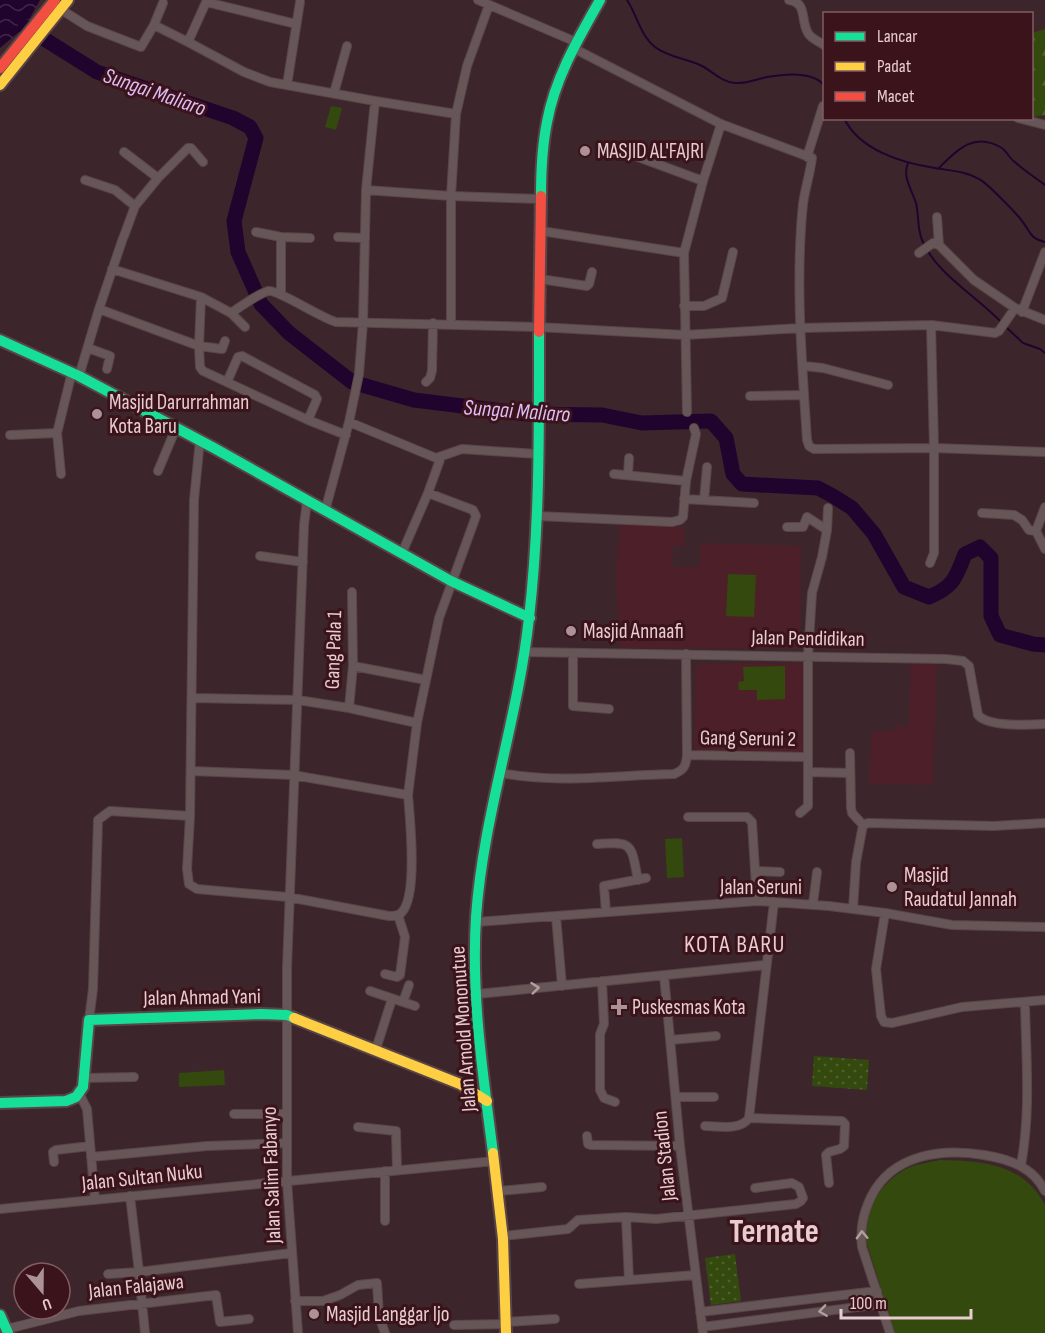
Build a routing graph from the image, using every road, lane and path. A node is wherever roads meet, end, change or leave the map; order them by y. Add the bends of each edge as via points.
1 (68, 0) edge
2 (478, 0) edge
3 (600, 0) edge
4 (789, 0) edge
5 (206, 1) edge
6 (300, 2) dead end
7 (163, 3) dead end
8 (56, 4) edge
9 (489, 5) junction
10 (296, 24) junction
11 (154, 25) junction
12 (189, 42) junction
13 (823, 44) edge
14 (575, 45) junction
15 (347, 46) dead end
16 (21, 50) junction
17 (0, 68) edge
18 (0, 85) edge
19 (287, 85) junction
20 (334, 93) junction
21 (375, 101) junction
22 (823, 106) edge
23 (456, 114) junction
24 (1026, 120) edge
25 (721, 124) junction
26 (1045, 125) edge
27 (610, 147) dead end
28 (124, 152) dead end
29 (807, 157) junction
30 (202, 162) dead end
31 (158, 178) junction
32 (85, 180) dead end
33 (702, 181) junction
34 (366, 190) junction
35 (452, 196) junction
36 (541, 199) junction
37 (135, 206) junction
38 (938, 217) dead end
39 (541, 231) junction
40 (256, 232) dead end
41 (281, 237) junction
42 (338, 237) dead end
43 (310, 238) dead end
44 (365, 238) junction
45 (939, 245) junction
46 (733, 252) dead end
47 (1045, 252) edge
48 (684, 253) junction
49 (919, 253) dead end
50 (112, 269) junction
51 (592, 272) dead end
52 (540, 279) junction
53 (281, 295) junction
54 (201, 297) junction
55 (684, 306) junction
56 (99, 309) junction
57 (1018, 310) junction
58 (231, 313) junction
59 (1045, 320) edge
60 (363, 322) junction
61 (433, 323) junction
62 (451, 324) junction
63 (931, 325) junction
64 (245, 327) dead end
65 (538, 327) junction
66 (801, 328) junction
67 (685, 335) junction
68 (0, 340) edge
69 (225, 341) dead end
70 (199, 346) junction
71 (88, 348) junction
72 (804, 366) junction
73 (106, 369) dead end
74 (76, 374) junction
75 (227, 382) junction
76 (426, 382) dead end
77 (888, 385) dead end
78 (750, 396) dead end
79 (804, 396) junction
80 (687, 411) dead end
81 (308, 420) junction
82 (349, 422) junction
83 (176, 428) junction
84 (694, 428) dead end
85 (57, 434) junction
86 (9, 435) dead end
87 (346, 435) junction
88 (200, 440) junction
89 (934, 448) junction
90 (1045, 452) edge
91 (537, 454) junction
92 (441, 457) junction
93 (629, 458) dead end
94 (707, 467) dead end
95 (158, 471) dead end
96 (61, 474) dead end
97 (614, 474) dead end
98 (628, 475) junction
99 (686, 481) junction
100 (428, 493) junction
101 (684, 499) junction
102 (704, 500) junction
103 (307, 501) junction
104 (754, 503) dead end
105 (828, 507) dead end
106 (1045, 507) edge
107 (325, 511) junction
108 (982, 513) dead end
109 (537, 516) junction
110 (787, 527) dead end
111 (827, 530) junction
112 (1036, 531) junction
113 (1045, 549) edge
114 (402, 553) junction
115 (260, 556) dead end
116 (303, 562) junction
117 (930, 563) dead end
118 (451, 581) junction
119 (352, 592) dead end
120 (530, 618) junction
121 (525, 652) junction
122 (573, 653) junction
123 (686, 654) junction
124 (808, 657) junction
125 (353, 666) junction
126 (426, 680) junction
127 (193, 698) junction
128 (298, 700) junction
129 (349, 708) junction
130 (609, 709) dead end
131 (417, 723) junction
132 (1045, 724) edge
133 (850, 753) dead end
134 (687, 756) junction
135 (808, 758) junction
136 (191, 771) junction
137 (808, 772) junction
138 (850, 772) junction
139 (501, 773) junction
140 (293, 775) junction
141 (408, 795) junction
142 (800, 813) dead end
143 (190, 816) junction
144 (688, 817) dead end
145 (1045, 823) edge
146 (863, 825) junction
147 (597, 844) dead end
148 (755, 871) junction
149 (780, 872) dead end
150 (816, 872) dead end
151 (288, 897) junction
152 (757, 902) junction
153 (774, 902) junction
154 (813, 904) junction
155 (853, 909) junction
156 (606, 912) junction
157 (885, 913) junction
158 (398, 915) junction
159 (556, 916) junction
160 (476, 922) junction
161 (1045, 927) edge
162 (765, 965) junction
163 (385, 974) dead end
164 (664, 975) junction
165 (602, 981) junction
166 (409, 985) dead end
167 (562, 986) junction
168 (370, 991) dead end
169 (477, 994) junction
170 (392, 999) junction
171 (1045, 1000) edge
172 (403, 1002) junction
173 (1024, 1003) junction
174 (414, 1006) dead end
175 (287, 1016) junction
176 (89, 1020) junction
177 (716, 1036) dead end
178 (670, 1040) junction
179 (376, 1049) junction
180 (483, 1070) junction
181 (134, 1077) dead end
182 (84, 1078) junction
183 (460, 1084) junction
184 (80, 1095) junction
185 (676, 1097) junction
186 (714, 1097) dead end
187 (487, 1101) junction
188 (615, 1102) dead end
189 (0, 1103) edge
190 (234, 1114) dead end
191 (287, 1114) junction
192 (749, 1118) junction
193 (705, 1126) dead end
194 (358, 1127) dead end
195 (586, 1136) dead end
196 (287, 1143) junction
197 (90, 1146) junction
198 (680, 1146) junction
199 (91, 1157) junction
200 (495, 1161) junction
201 (54, 1162) dead end
202 (1021, 1165) junction
203 (397, 1170) junction
204 (385, 1171) junction
205 (287, 1181) junction
206 (829, 1183) dead end
207 (542, 1187) dead end
208 (755, 1188) dead end
209 (498, 1191) junction
210 (1045, 1191) edge
211 (130, 1196) junction
212 (95, 1200) junction
213 (0, 1209) edge
214 (689, 1216) junction
215 (626, 1217) junction
216 (384, 1221) dead end
217 (503, 1236) junction
218 (291, 1253) junction
219 (139, 1272) junction
220 (108, 1274) dead end
221 (695, 1275) junction
222 (629, 1280) junction
223 (579, 1284) dead end
224 (877, 1291) junction
225 (295, 1301) junction
226 (142, 1303) junction
227 (881, 1304) junction
228 (700, 1312) junction
229 (0, 1315) edge
230 (249, 1319) dead end
231 (555, 1319) dead end
232 (454, 1325) dead end
233 (506, 1326) edge
234 (703, 1330) edge
235 (7, 1331) edge
236 (145, 1333) edge
237 (298, 1333) edge
238 (385, 1333) edge
239 (890, 1333) edge

1 - 8 main road
2 - 9 street
3 - 14 main road, Jalan Arnold Mononutue
4 - 13 street via 802,7 809,35
5 - 10 street
5 - 12 street
6 - 10 street
7 - 11 street
8 - 11 street via 87,26 141,47
8 - 16 main road
9 - 14 street
9 - 23 street via 467,66
10 - 19 street
11 - 12 street
12 - 19 street via 257,78
14 - 25 street
14 - 36 main road, Jalan Arnold Mononutue via 547,121
15 - 20 street
16 - 17 main road
16 - 18 main road
19 - 20 street
20 - 21 street
21 - 23 street
21 - 34 street
22 - 29 street
23 - 35 street
24 - 26 street
25 - 29 street
25 - 33 street
27 - 33 street
28 - 31 street
29 - 66 street via 812,160 803,203
30 - 31 street via 188,148
31 - 37 street
32 - 37 street via 115,190
33 - 48 street
34 - 35 street
34 - 44 street
35 - 36 street
35 - 62 street
36 - 39 main road, Jalan Arnold Mononutue
37 - 50 street
38 - 45 street
39 - 48 street
39 - 52 main road, Jalan Arnold Mononutue
40 - 41 street
41 - 43 street
41 - 53 street
42 - 44 street
44 - 60 street
45 - 49 street via 933,243
45 - 57 street via 974,280
46 - 55 street via 722,298 704,306
47 - 57 street
48 - 55 street
50 - 54 street
50 - 56 street
51 - 52 street via 587,286
52 - 65 main road, Jalan Arnold Mononutue
53 - 58 street via 264,293
53 - 60 street via 328,320
54 - 58 street
54 - 70 street
55 - 67 street
56 - 70 street
56 - 71 street
57 - 59 street
57 - 63 street via 999,332
58 - 64 street
60 - 61 street
60 - 82 street via 359,374
61 - 62 street
61 - 76 street via 432,371
62 - 65 street
63 - 66 street
63 - 89 street
65 - 67 street
65 - 91 main road, Jalan Arnold Mononutue
66 - 67 street
66 - 72 street
67 - 80 street
68 - 74 main road
69 - 70 street via 222,348
70 - 75 street via 201,370
71 - 73 street via 110,356
71 - 74 street
72 - 77 street
72 - 79 street
74 - 83 main road
74 - 85 street
75 - 81 street
75 - 81 street via 242,356 315,395 317,399
78 - 79 street
79 - 89 street via 807,440 814,448
81 - 87 street
82 - 87 street
82 - 92 street
83 - 88 main road
83 - 95 street
84 - 99 street
85 - 86 street
85 - 96 street
87 - 107 street
88 - 103 main road
88 - 127 street via 194,500
89 - 90 street
89 - 117 street via 934,553
91 - 92 street via 462,449
91 - 109 main road, Jalan Arnold Mononutue
92 - 100 street
93 - 98 street
94 - 102 street
97 - 98 street
98 - 99 street
99 - 101 street
100 - 114 street
100 - 118 street via 475,514
101 - 102 street
101 - 109 street via 682,517 677,521
102 - 104 street
103 - 107 main road
103 - 116 street, Jalan Salim Fabanyo
105 - 111 street
106 - 112 street
107 - 114 main road
108 - 112 street via 1014,515 1029,530
109 - 120 main road, Jalan Arnold Mononutue
110 - 111 street via 803,527 807,517
111 - 124 street via 812,593
112 - 113 street
114 - 118 main road
115 - 116 street
116 - 128 street, Jalan Salim Fabanyo
118 - 120 main road
118 - 126 street
119 - 125 street, Gang Pala 1
120 - 121 main road, Jalan Arnold Mononutue
121 - 122 street, Jalan Pendidikan
121 - 139 main road, Jalan Arnold Mononutue
122 - 123 street, Jalan Pendidikan
122 - 130 street via 573,706
123 - 124 street, Jalan Pendidikan
123 - 134 street
124 - 132 street, Jalan Pendidikan via 963,661 970,670 982,719 993,723
124 - 135 street
125 - 126 street
125 - 129 street, Gang Pala 1
126 - 131 street
127 - 128 street
127 - 136 street
128 - 129 street
128 - 140 street, Jalan Salim Fabanyo
129 - 131 street
131 - 141 street
133 - 138 street
134 - 135 street, Gang Seruni 2
134 - 139 street via 684,769 674,774 551,780
135 - 137 street
136 - 140 street
136 - 143 street
137 - 138 street
137 - 142 street via 808,806
138 - 146 street via 852,813
139 - 160 main road, Jalan Arnold Mononutue
140 - 141 street
140 - 151 street, Jalan Salim Fabanyo
141 - 158 street via 412,877 404,910
143 - 151 street via 187,879 192,888
143 - 176 street via 110,811 98,820
144 - 148 street via 750,819
145 - 146 street
146 - 155 street
147 - 156 street via 625,844 642,879 604,886
148 - 149 street
148 - 152 street
150 - 154 street
151 - 158 street
151 - 175 street, Jalan Salim Fabanyo
152 - 153 street, Jalan Seruni
152 - 156 street, Jalan Seruni
153 - 154 street, Jalan Seruni
153 - 162 street
154 - 155 street, Jalan Seruni
155 - 157 street, Jalan Seruni
156 - 159 street, Jalan Seruni
157 - 161 street, Jalan Seruni via 952,925
157 - 173 street via 876,969 884,1022 962,1007
158 - 163 street via 405,937 400,975
159 - 160 street, Jalan Seruni
159 - 167 street
160 - 169 main road, Jalan Arnold Mononutue
162 - 164 street
162 - 192 street
164 - 165 street
164 - 178 street, Jalan Stadion
165 - 167 street
165 - 188 street via 600,1090 604,1098
166 - 172 street
169 -> 167 street
168 - 170 street
169 - 180 main road, Jalan Arnold Mononutue
170 - 172 street
170 - 179 street
171 - 173 street
172 - 174 street
173 - 202 street via 1027,1110
175 - 176 main road, Jalan Ahmad Yani
175 - 179 main road, Jalan Ahmad Yani
175 - 191 street, Jalan Salim Fabanyo
176 - 182 main road
177 - 178 street
178 - 185 street, Jalan Stadion
179 - 183 main road, Jalan Ahmad Yani
180 - 183 main road
180 - 187 main road, Jalan Arnold Mononutue
181 - 182 street
182 - 184 main road
183 - 187 main road, Jalan Ahmad Yani
184 - 189 main road via 66,1101
184 - 197 street via 87,1109
185 - 186 street
185 - 198 street, Jalan Stadion
187 - 200 main road, Jalan Arnold Mononutue
190 - 191 street
191 - 196 street, Jalan Salim Fabanyo
192 - 193 street via 736,1126
192 - 206 street via 842,1121 844,1146 826,1155
194 - 203 street via 396,1131
195 - 198 street via 591,1145
196 - 199 street
196 - 205 street, Jalan Salim Fabanyo
197 - 199 street
197 - 201 street via 56,1150
198 - 214 street, Jalan Stadion
199 - 212 street
200 - 203 street, Jalan Sultan Nuku
200 - 209 main road, Jalan Arnold Mononutue
202 - 210 street
224 -> 202 street via 862,1246 862,1219 889,1172 912,1159 938,1152 980,1154
203 - 204 street, Jalan Sultan Nuku
204 - 205 street, Jalan Sultan Nuku
204 - 216 street
205 - 211 street, Jalan Sultan Nuku
205 - 218 street, Jalan Salim Fabanyo
207 - 209 street
208 - 214 street via 792,1183 799,1187 803,1198 796,1204
209 - 217 main road, Jalan Arnold Mononutue
211 - 212 street, Jalan Sultan Nuku
211 - 219 street
212 - 213 street, Jalan Sultan Nuku
214 - 215 street
214 - 221 street, Jalan Stadion
215 - 217 street via 579,1220 568,1229
215 - 222 street
217 - 233 main road, Jalan Arnold Mononutue
218 - 219 street
218 - 225 street, Jalan Salim Fabanyo
219 - 220 street
219 - 226 street
221 - 222 street
221 - 228 street, Jalan Stadion
222 - 223 street
224 - 227 street
224 - 228 street
225 - 237 street, Jalan Salim Fabanyo
225 - 238 street via 323,1301 358,1285 377,1283
226 - 230 street, Jalan Falajawa via 216,1295 220,1322
226 - 235 street, Jalan Falajawa via 72,1312
226 - 236 street
227 -> 234 street
227 - 239 street
228 - 234 street, Jalan Stadion
229 - 235 main road
231 - 233 street
232 - 233 street

